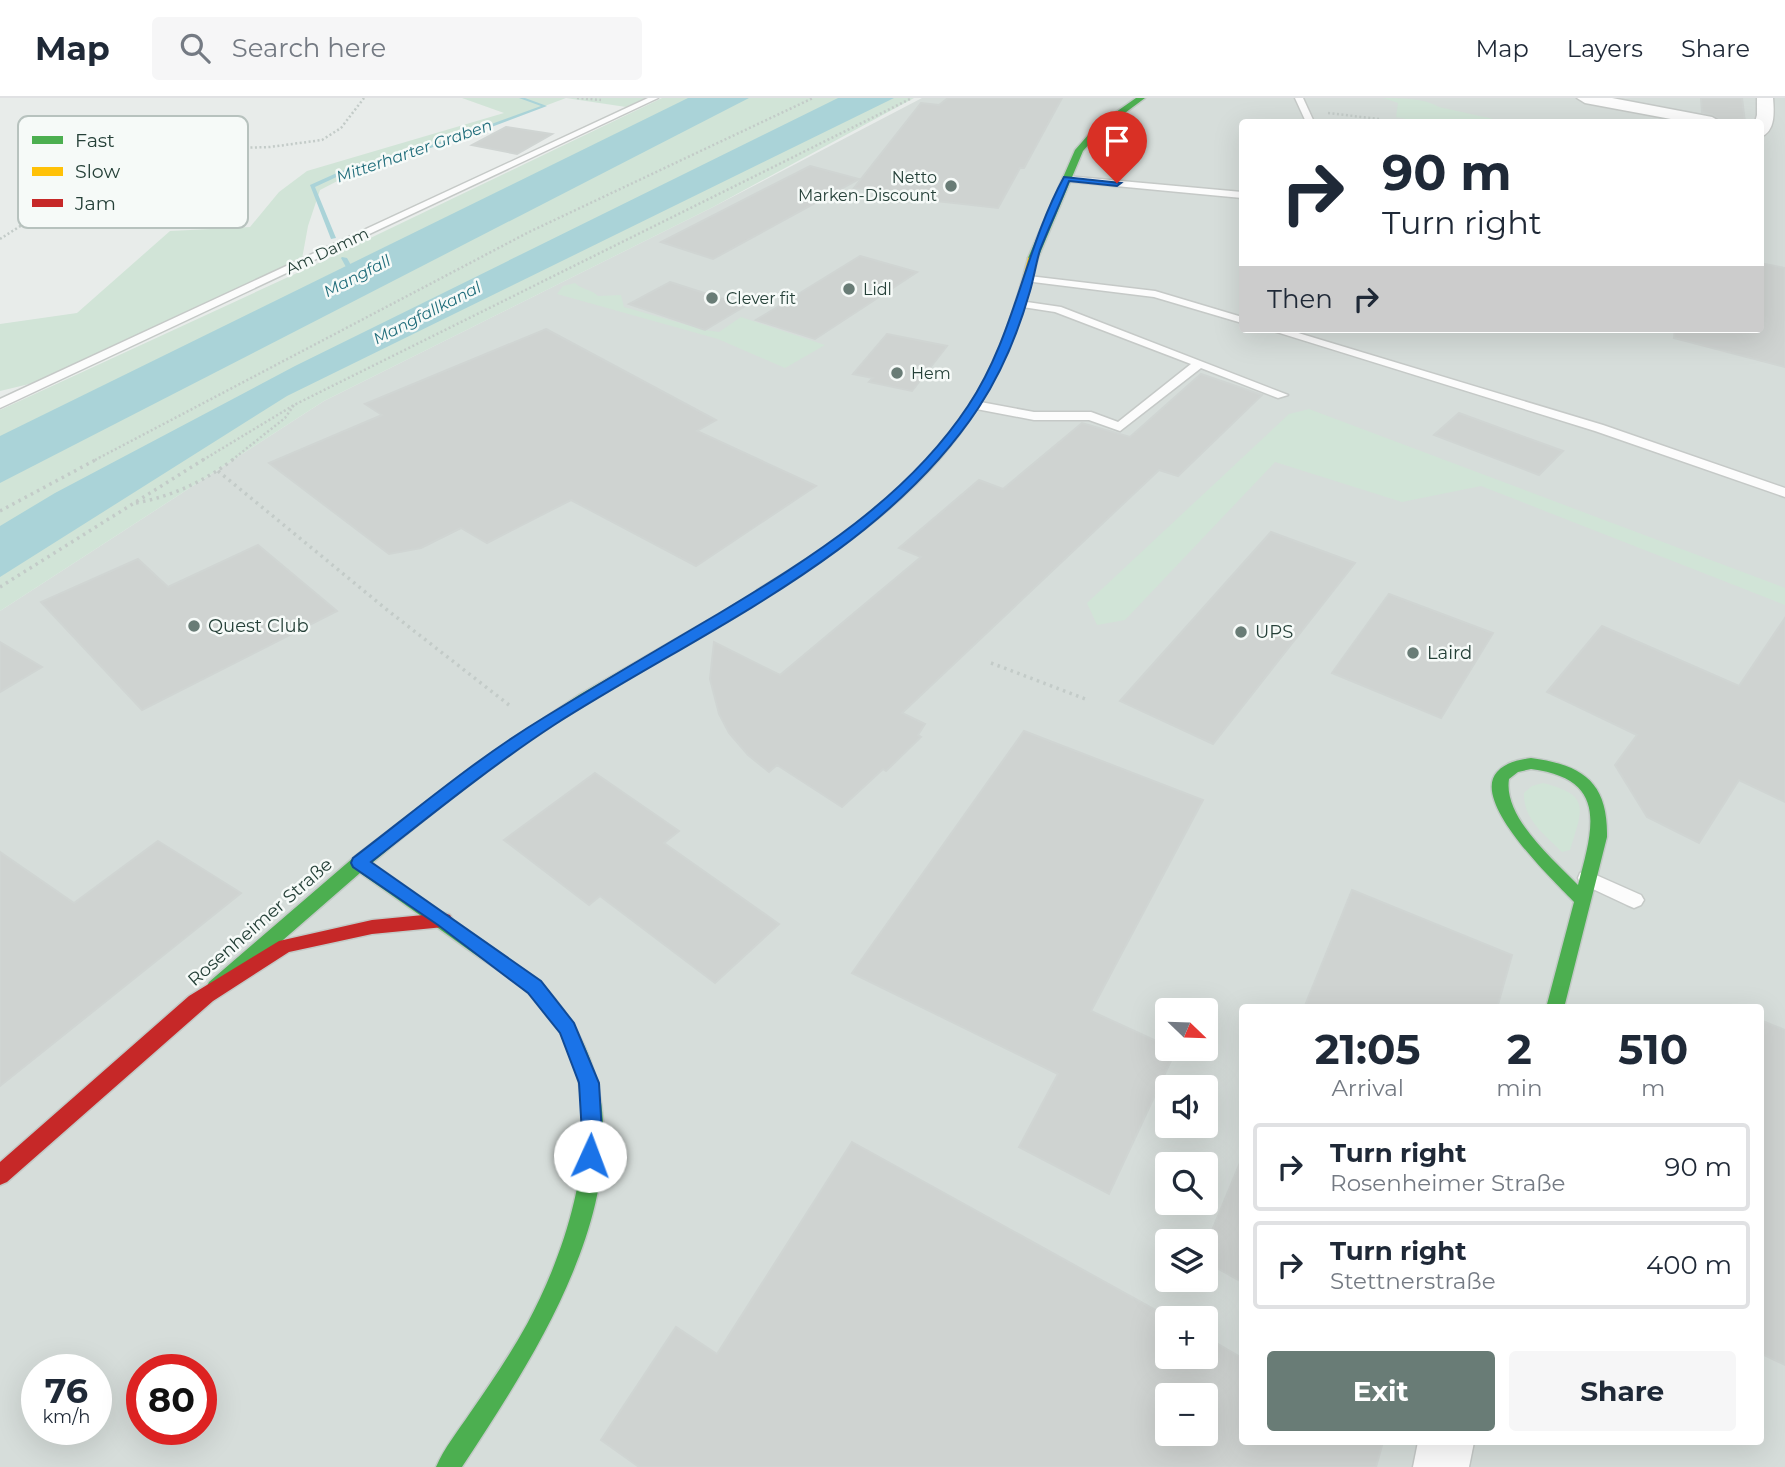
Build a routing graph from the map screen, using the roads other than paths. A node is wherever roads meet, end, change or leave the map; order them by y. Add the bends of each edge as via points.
1 (654, 98) edge
2 (1141, 98) edge
3 (1300, 98) edge
4 (1585, 98) edge
5 (1765, 98) edge
6 (1309, 119) edge
7 (1696, 119) edge
8 (1764, 122) edge
9 (1066, 179) junction
10 (1239, 195) edge
11 (1028, 279) junction
12 (1020, 304) junction
13 (1239, 319) edge
14 (1286, 333) edge
15 (1200, 363) junction
16 (1282, 394) dead end
17 (0, 404) edge
18 (975, 405) junction
19 (1785, 493) edge
20 (359, 863) junction
21 (1587, 878) junction
22 (1582, 900) junction
23 (1634, 901) dead end
24 (444, 920) junction
25 (196, 1002) junction
26 (1556, 1004) edge
27 (0, 1175) edge
28 (1445, 1445) edge
29 (448, 1467) edge
30 (1441, 1467) edge

1 - 17 lane, Am Damm
2 - 9 main road, Rosenheimer Straße via 1088,139
3 - 6 lane
4 - 7 street
5 - 8 street
9 - 10 lane
9 - 11 main road, Rosenheimer Straße
11 - 12 main road, Rosenheimer Straße
11 - 13 lane via 1155,294
12 - 15 lane via 1057,309
12 - 18 main road, Rosenheimer Straße
14 - 19 lane via 1599,428
15 - 16 lane
15 - 18 lane via 1120,427 1091,416 1034,416
18 - 20 main road, Rosenheimer Straße via 912,481 807,566 548,722
20 - 24 main road
20 - 25 main road, Rosenheimer Straße
21 - 22 main road
21 - 22 main road via 1602,816 1592,790 1558,769 1532,763 1515,766 1502,777 1498,793 1509,815
21 - 23 lane
22 - 26 main road
24 - 25 main road via 372,927 285,946
24 - 29 main road via 534,987 568,1028 589,1083 592,1134 585,1199 545,1312
25 - 27 main road, Rosenheimer Straße
28 - 30 street

